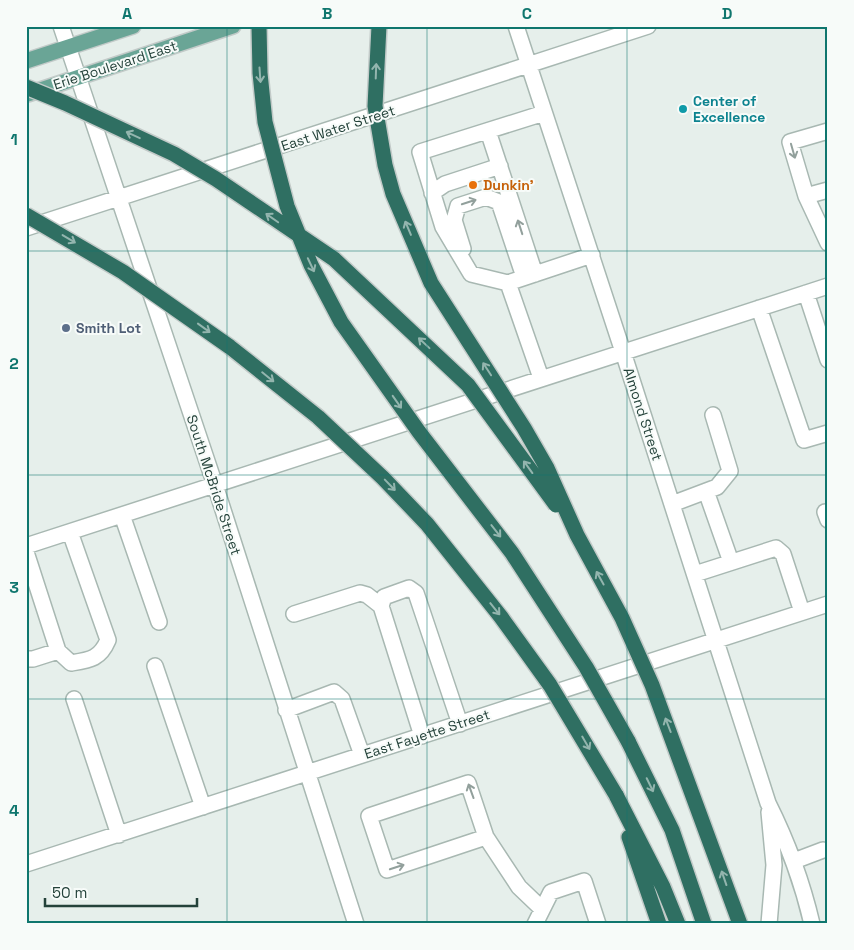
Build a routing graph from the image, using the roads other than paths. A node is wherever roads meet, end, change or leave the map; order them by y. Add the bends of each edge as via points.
1 (61, 26) edge
2 (133, 26) edge
3 (233, 26) edge
4 (259, 26) edge
5 (379, 26) edge
6 (516, 26) edge
7 (648, 26) edge
8 (68, 47) junction
9 (26, 61) edge
10 (529, 66) junction
11 (78, 77) junction
12 (26, 87) edge
13 (26, 94) edge
14 (544, 114) junction
15 (488, 131) junction
16 (828, 131) edge
17 (500, 166) junction
18 (828, 190) edge
19 (432, 193) junction
20 (806, 196) junction
21 (119, 198) junction
22 (26, 215) edge
23 (26, 228) edge
24 (828, 243) edge
25 (592, 256) junction
26 (471, 274) junction
27 (530, 276) junction
28 (508, 283) junction
29 (828, 286) edge
30 (806, 293) junction
31 (759, 308) junction
32 (623, 352) junction
33 (828, 360) edge
34 (542, 378) junction
35 (713, 415) dead end
36 (828, 432) edge
37 (215, 485) junction
38 (706, 491) junction
39 (672, 504) junction
40 (122, 515) junction
41 (70, 532) junction
42 (576, 535) junction
43 (26, 546) edge
44 (26, 552) edge
45 (731, 562) junction
46 (695, 574) junction
47 (828, 604) edge
48 (381, 606) junction
49 (802, 612) junction
50 (294, 614) dead end
51 (159, 622) dead end
52 (716, 640) junction
53 (58, 651) junction
54 (26, 659) edge
55 (155, 666) dead end
56 (74, 698) dead end
57 (286, 710) junction
58 (460, 724) junction
59 (422, 736) junction
60 (362, 755) junction
61 (307, 773) junction
62 (616, 795) junction
63 (768, 803) junction
64 (203, 807) junction
65 (119, 835) junction
66 (486, 837) junction
67 (824, 850) dead end
68 (794, 861) junction
69 (26, 864) edge
70 (542, 909) junction
71 (356, 924) edge
72 (536, 924) edge
73 (598, 924) edge
74 (659, 924) edge
75 (678, 924) edge
76 (704, 924) edge
77 (740, 924) edge
78 (769, 924) edge
79 (812, 924) edge

1 - 8 street, South McBride Street
2 - 8 main road
3 - 11 main road, Erie Boulevard East
4 -> 76 highway, bridge via 265,122 288,206 311,265 341,322 419,432 512,553 586,668 628,741 672,830
42 -> 5 highway, bridge via 547,468 524,428 430,283 393,194 384,165 375,106
6 - 10 street, Almond Street
7 - 10 street, East Water Street
8 - 9 main road
8 - 11 street, South McBride Street
10 - 14 street, Almond Street
10 - 21 street, East Water Street
11 - 13 main road, Erie Boulevard East
11 - 21 street, South McBride Street
42 -> 12 highway, bridge via 468,385 334,259 174,154
14 - 15 street
14 - 25 street, Almond Street
15 - 17 street
15 - 19 street via 420,152
16 -> 20 street via 790,142
17 - 19 street via 445,184
27 -> 17 street
18 - 20 street
19 - 26 street via 443,227
20 - 24 street
21 - 23 street, East Water Street
21 - 37 street, South McBride Street
22 -> 62 highway, bridge via 123,272 230,347 318,417 383,478 427,524 501,617 555,692
25 - 27 street
25 - 32 street, Almond Street
26 -> 27 street via 454,220 458,206 486,197 499,202
26 - 28 street
27 - 28 street
28 - 34 street
29 - 30 street
30 - 31 street
30 - 33 street
31 - 32 street
31 - 36 street via 804,440
32 - 34 street
32 - 39 street, Almond Street
34 - 37 street
35 - 38 street via 730,470 717,487
37 - 40 street
37 - 57 street, South McBride Street
38 - 39 street
38 - 45 street
39 - 46 street, Almond Street
40 - 41 street
40 - 51 street
41 - 43 street
41 - 53 street via 108,640 103,652 90,660 71,663
77 -> 42 highway, bridge via 652,685 622,618
44 - 53 street
45 - 46 street
45 - 49 street via 776,548 783,554
46 - 52 street, Almond Street
47 - 49 street, East Fayette Street
48 - 50 street via 360,593
48 - 58 street via 384,597 409,588 416,594
48 - 59 street
49 - 52 street, East Fayette Street
52 - 58 street, East Fayette Street
52 - 63 street, Almond Street
53 - 54 street via 33,660
55 - 64 street
56 - 65 street
57 - 60 street via 334,692 342,699
57 - 61 street, South McBride Street
58 - 59 street, East Fayette Street
59 - 60 street, East Fayette Street
60 - 61 street, East Fayette Street
61 - 64 street, East Fayette Street
61 - 71 street, South McBride Street
62 - 74 highway
62 - 75 highway via 663,887
63 - 68 street, Almond Street
63 - 78 street, Almond Street via 774,865
64 - 65 street, East Fayette Street
65 - 69 street, East Fayette Street
66 -> 66 street via 468,783 369,816 387,870
66 - 70 street via 519,887
67 - 68 street
68 - 79 street, Almond Street
70 - 72 street
70 - 73 street via 551,892 584,881

